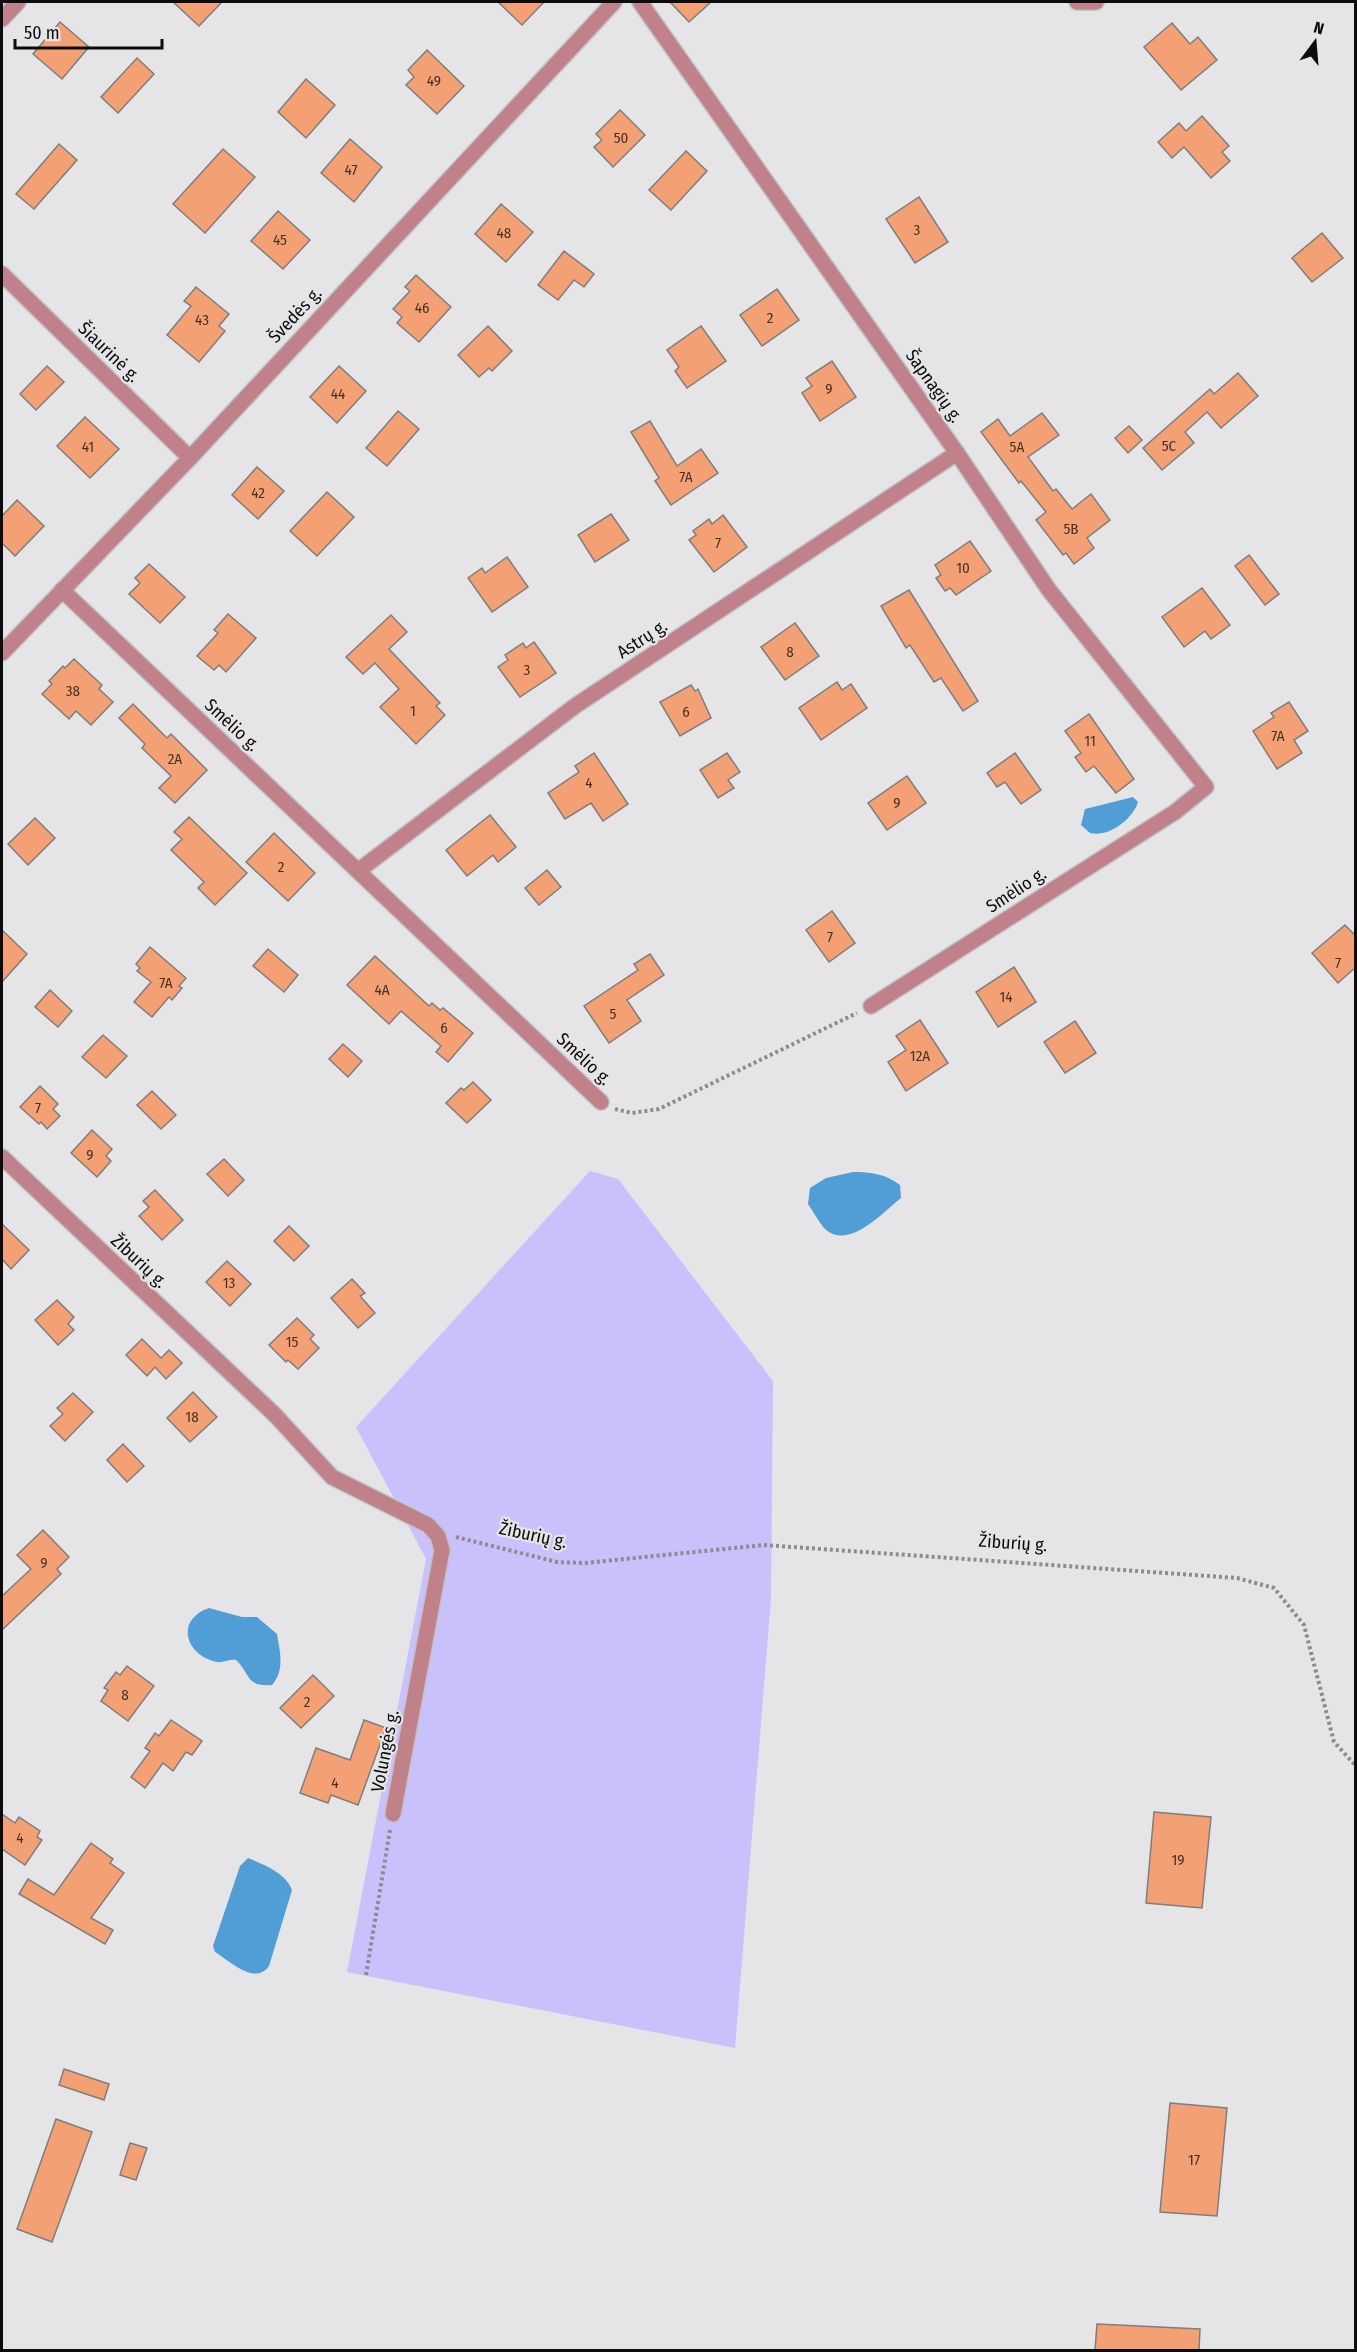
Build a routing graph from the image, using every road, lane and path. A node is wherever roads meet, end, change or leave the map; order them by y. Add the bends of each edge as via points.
1 (18, 2) edge
2 (614, 2) edge
3 (640, 2) edge
4 (1077, 2) edge
5 (1096, 2) edge
6 (2, 19) edge
7 (2, 274) edge
8 (957, 453) junction
9 (190, 458) junction
10 (62, 590) junction
11 (2, 653) edge
12 (1206, 787) joint
13 (358, 871) junction
14 (871, 1006) joint
15 (601, 1102) joint
16 (2, 1157) edge
17 (438, 1536) junction
18 (1356, 1766) edge
19 (393, 1814) joint
20 (366, 1975) dead end

1 - 6 street
2 - 9 street, Švedės g.
3 - 8 street, Šapnagių g.
4 - 5 street
7 - 9 street, Šiaurinė g.
8 - 12 street, Šapnagių g. via 1055,598
8 - 13 street, Astrų g. via 575,706
9 - 10 street, Švedės g.
10 - 11 street, Švedės g.
10 - 13 street, Smėlio g.
12 - 14 street, Smėlio g. via 1175,812
13 - 15 street, Smėlio g.
14 - 15 path, Smėlio g. via 659,1108 632,1113
16 - 17 street, Žiburių g. via 275,1415 332,1477 411,1514
17 - 18 path, Žiburių g. via 557,1562 585,1563 764,1545 1237,1578 1274,1588 1304,1625 1334,1742
17 - 19 street, Volungės g. via 442,1550
19 - 20 path, Volungės g.

